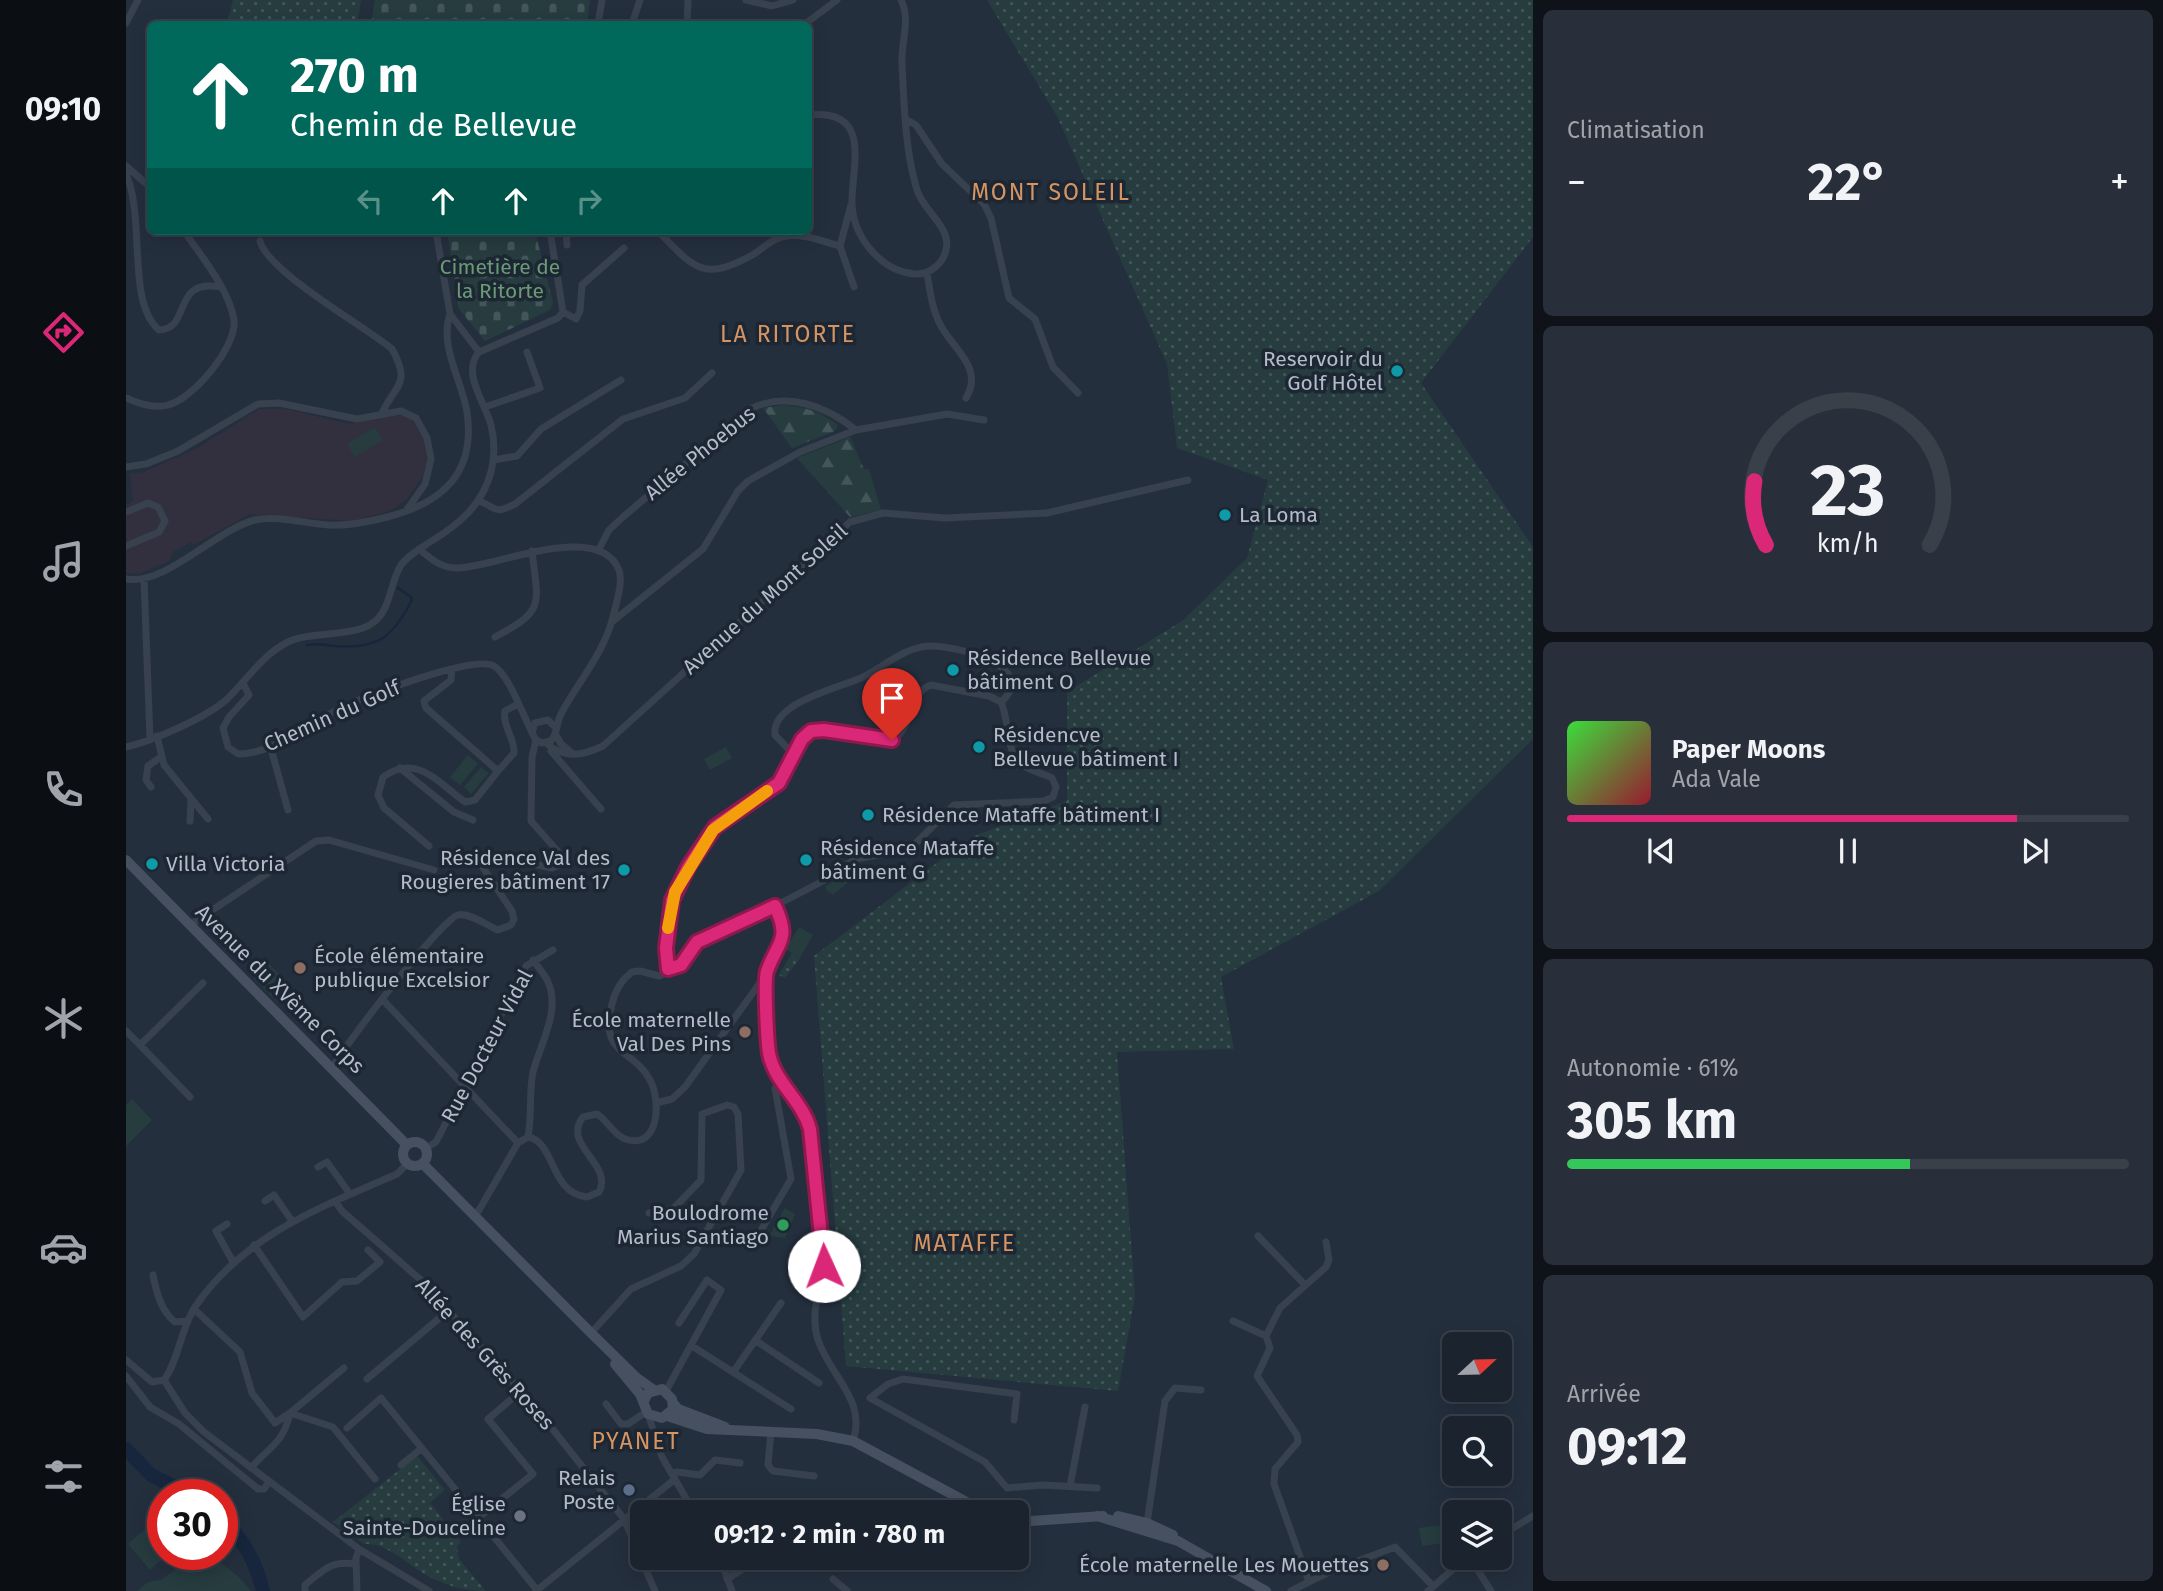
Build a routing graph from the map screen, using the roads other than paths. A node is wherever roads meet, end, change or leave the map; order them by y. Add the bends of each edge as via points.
1 (138, 0) edge
2 (602, 0) edge
3 (640, 0) edge
4 (688, 0) edge
5 (746, 0) edge
6 (793, 0) edge
7 (837, 0) edge
8 (901, 0) edge
9 (598, 21) edge
10 (633, 21) edge
11 (687, 21) edge
12 (809, 21) edge
13 (126, 23) edge
14 (812, 115) edge
15 (908, 120) junction
16 (126, 166) edge
17 (126, 174) edge
18 (147, 184) edge
19 (852, 201) junction
20 (187, 235) edge
21 (437, 235) edge
22 (551, 235) edge
23 (566, 235) edge
24 (662, 235) edge
25 (800, 235) edge
26 (800, 235) edge
27 (260, 241) dead end
28 (567, 245) dead end
29 (840, 246) junction
30 (624, 248) dead end
31 (927, 273) junction
32 (220, 287) junction
33 (854, 287) dead end
34 (563, 313) junction
35 (450, 314) junction
36 (479, 352) junction
37 (527, 352) dead end
38 (712, 373) dead end
39 (621, 380) dead end
40 (1078, 393) dead end
41 (126, 398) edge
42 (965, 398) dead end
43 (485, 407) junction
44 (381, 415) junction
45 (984, 420) dead end
46 (856, 430) junction
47 (493, 460) junction
48 (126, 467) edge
49 (1188, 480) dead end
50 (479, 501) junction
51 (126, 512) edge
52 (407, 512) junction
53 (126, 545) edge
54 (419, 549) junction
55 (532, 551) junction
56 (598, 551) junction
57 (126, 579) edge
58 (144, 579) junction
59 (618, 594) junction
60 (634, 604) junction
61 (612, 621) junction
62 (495, 637) dead end
63 (452, 669) junction
64 (243, 683) junction
65 (1002, 702) junction
66 (518, 704) junction
67 (563, 710) junction
68 (526, 714) junction
69 (542, 719) junction
70 (556, 732) junction
71 (534, 737) junction
72 (154, 738) junction
73 (545, 743) junction
74 (270, 745) junction
75 (126, 747) edge
76 (576, 755) junction
77 (794, 755) junction
78 (161, 757) junction
79 (400, 768) junction
80 (498, 771) junction
81 (151, 787) dead end
82 (191, 799) junction
83 (601, 809) dead end
84 (288, 810) dead end
85 (208, 819) dead end
86 (474, 820) dead end
87 (190, 821) dead end
88 (429, 846) dead end
89 (126, 860) edge
90 (434, 870) dead end
91 (775, 906) junction
92 (190, 925) junction
93 (553, 950) dead end
94 (533, 960) junction
95 (668, 969) junction
96 (766, 973) junction
97 (203, 983) dead end
98 (383, 1000) junction
99 (126, 1031) edge
100 (140, 1045) junction
101 (332, 1069) junction
102 (783, 1082) junction
103 (465, 1088) junction
104 (190, 1097) dead end
105 (656, 1103) junction
106 (528, 1137) junction
107 (518, 1143) junction
108 (407, 1145) junction
109 (426, 1148) junction
110 (407, 1164) junction
111 (423, 1164) junction
112 (318, 1167) dead end
113 (350, 1194) junction
114 (265, 1201) dead end
115 (335, 1201) junction
116 (649, 1213) dead end
117 (475, 1217) junction
118 (292, 1221) junction
119 (226, 1224) dead end
120 (1258, 1236) dead end
121 (756, 1239) dead end
122 (1326, 1242) dead end
123 (254, 1245) junction
124 (368, 1250) dead end
125 (233, 1262) junction
126 (153, 1275) dead end
127 (1306, 1285) junction
128 (781, 1303) dead end
129 (194, 1308) junction
130 (449, 1310) junction
131 (187, 1321) junction
132 (1233, 1321) dead end
133 (678, 1323) dead end
134 (591, 1333) junction
135 (1266, 1336) junction
136 (755, 1340) junction
137 (692, 1346) junction
138 (126, 1360) edge
139 (344, 1368) dead end
140 (734, 1371) junction
141 (126, 1376) edge
142 (367, 1379) dead end
143 (164, 1380) junction
144 (819, 1383) dead end
145 (654, 1390) junction
146 (1201, 1390) dead end
147 (521, 1391) junction
148 (666, 1391) junction
149 (870, 1398) junction
150 (673, 1403) junction
151 (606, 1404) dead end
152 (854, 1405) junction
153 (1085, 1407) dead end
154 (646, 1409) junction
155 (791, 1409) dead end
156 (289, 1413) junction
157 (664, 1417) junction
158 (1014, 1420) dead end
159 (347, 1428) dead end
160 (729, 1428) junction
161 (771, 1431) junction
162 (853, 1441) junction
163 (657, 1443) junction
164 (422, 1448) junction
165 (740, 1462) dead end
166 (401, 1465) dead end
167 (251, 1468) junction
168 (814, 1476) dead end
169 (673, 1477) junction
170 (375, 1479) dead end
171 (270, 1482) junction
172 (1070, 1486) junction
173 (1097, 1488) dead end
174 (687, 1500) edge
175 (963, 1500) edge
176 (1097, 1516) junction
177 (479, 1517) junction
178 (1533, 1517) edge
179 (624, 1519) junction
180 (1029, 1521) edge
181 (1147, 1523) junction
182 (1512, 1529) edge
183 (1178, 1541) junction
184 (359, 1549) junction
185 (356, 1564) junction
186 (724, 1570) edge
187 (741, 1570) edge
188 (1453, 1570) edge
189 (1476, 1570) edge
190 (727, 1579) junction
191 (833, 1579) dead end
192 (1309, 1582) junction
193 (1430, 1588) edge
194 (536, 1590) edge
195 (305, 1591) edge
196 (357, 1591) edge
197 (429, 1591) edge
198 (655, 1591) edge
199 (732, 1591) edge
200 (847, 1591) edge
201 (1266, 1591) edge
202 (1292, 1591) edge
203 (1491, 1591) edge

1 - 13 street
2 - 9 street
3 - 10 street
4 - 11 street
5 - 6 street via 772,6
7 - 12 street
8 - 15 street via 907,18 902,62
14 - 19 street via 837,118 855,141
15 - 31 street via 917,192 946,239 941,263
15 - 40 street via 942,164 984,204 1009,298 1035,319 1054,367
16 - 18 street
17 - 32 street via 136,205 138,292 152,325 159,330 172,327 191,291 204,285
19 - 29 street
19 - 31 street via 865,243 875,256 894,268
20 - 32 street
21 - 35 street
22 - 34 street
23 - 28 street
24 - 26 street via 689,263 723,269 779,237
25 - 29 street
27 - 44 street via 262,252 288,276 392,349 402,381
29 - 33 street
30 - 34 street via 582,285 576,319
31 - 42 street via 941,326 972,375 972,388
32 - 41 street via 234,329 218,361 176,403 156,407
34 - 36 street
35 - 36 street
35 - 52 street via 447,339 468,422 464,459 443,493
36 - 43 street via 473,359 472,374
37 - 43 street via 540,388
38 - 50 street via 685,398 623,419 514,504 500,511
39 - 47 street via 541,429 517,456
43 - 47 street via 493,435
44 - 48 street via 357,419 279,403 258,404 178,452
44 - 52 street via 401,411 416,418 429,449 429,476
45 - 46 street via 947,414
46 - 56 street, Allée Phoebus via 811,404 780,399 764,402 623,517 609,530
46 - 60 street via 800,452 748,481 703,549
47 - 50 street
49 - 76 street, Avenue du Mont Soleil via 1047,513 945,518 883,513 850,522 603,746
50 - 54 street via 450,530
51 - 53 street via 148,503 158,507 165,521 159,532
52 - 58 street via 341,525 256,520
54 - 55 street via 435,562 460,568
54 - 64 street via 401,566 377,620 360,629 318,632 287,643
55 - 56 street
55 - 62 street via 534,608 526,621
56 - 59 street via 619,571
57 - 58 street
58 - 72 street
59 - 60 street via 625,603
59 - 61 street
60 - 61 street
61 - 67 street via 602,650
63 - 66 street, Chemin du Golf via 492,664
63 - 74 street, Chemin du Golf via 348,705
63 - 80 street via 451,680 424,701 426,708
64 - 72 street via 217,707
64 - 74 street, Chemin du Golf via 248,695 225,723 225,741 238,754
65 - 77 street via 929,686 915,699 895,739 817,730 804,737
65 - 77 street via 1010,695 1011,685 996,662 948,648 915,649 858,679 808,698 782,716 775,736
65 - 91 street via 1011,750 1027,768 1052,778 1053,797 954,804 913,846 855,859
66 - 68 street, Chemin du Golf
66 - 80 street via 505,711 514,753
67 - 69 street
67 - 70 street
68 - 69 street
68 - 71 street, Chemin du Golf
69 - 70 street via 552,722
69 - 71 street via 533,727
70 - 73 street
70 - 76 street via 564,748
71 - 73 street
71 - 98 street via 531,821 559,854 557,866 552,869 488,855 482,866 512,911 511,925 498,930 464,915 455,916
72 - 75 street
72 - 78 street
73 - 76 street via 561,753
73 - 83 street
74 - 84 street
77 - 95 street via 779,783 718,824 688,867 670,907
78 - 81 street via 148,766 146,780
78 - 82 street
79 - 80 street via 417,766 465,802 475,800
79 - 86 street via 454,812
79 - 88 street via 383,777 378,795 384,808
82 - 85 street
82 - 87 street
89 - 92 main road, Avenue du XVème Corps
90 - 92 street via 328,840 316,841
91 - 95 street via 697,942 681,965
91 - 96 street via 783,939
92 - 101 main road, Avenue du XVème Corps
93 - 94 street, Rue Docteur Vidal
94 - 103 street, Rue Docteur Vidal
94 - 106 street via 551,996 545,1038 533,1073
95 - 105 street via 659,976 640,971 629,974 615,993 609,1020 613,1041 650,1079
96 - 102 street via 769,1053
96 - 105 street via 685,1087 671,1100
97 - 100 street
98 - 101 street
98 - 103 street
99 - 100 street
100 - 104 street
101 - 108 main road, Avenue du XVème Corps
102 - 121 street via 775,1088 791,1179
102 - 152 street via 800,1103 810,1129 824,1251 814,1307 818,1339
103 - 107 street
103 - 109 street, Rue Docteur Vidal via 436,1142
105 - 106 street via 653,1129 635,1140 618,1135 597,1114 588,1113 581,1119 578,1140 602,1178 601,1189 592,1196 569,1192 540,1142
106 - 107 street
107 - 117 street
108 - 109 main road via 416,1142
108 - 110 main road via 402,1154
109 - 111 main road
110 - 111 main road
110 - 113 street via 397,1174
111 - 117 main road
112 - 113 street via 327,1162
113 - 115 street
114 - 118 street via 274,1195
115 - 118 street
115 - 130 street, Allée des Grès Roses
116 - 134 street via 674,1208 701,1180 702,1114 734,1107 741,1170 694,1254 681,1266 631,1289
117 - 134 main road
118 - 123 street
119 - 125 street via 216,1231
120 - 127 street
122 - 127 street via 1326,1267
123 - 124 street via 303,1317 342,1282 357,1281 380,1262
123 - 125 street
125 - 129 street
126 - 131 street via 169,1317 175,1322
127 - 135 street via 1280,1308
128 - 136 street
129 - 131 street
129 - 156 street via 240,1352 252,1393 275,1423
130 - 142 street
130 - 147 street, Allée des Grès Roses
131 - 143 street
132 - 135 street
133 - 137 street via 707,1280 721,1290
134 - 145 main road
134 - 154 main road
135 - 192 street via 1270,1348 1257,1376 1298,1443 1275,1469 1275,1483
136 - 140 street
136 - 144 street
137 - 140 street
137 - 148 street
138 - 143 street via 152,1382
139 - 156 street
140 - 155 street
141 - 171 street via 150,1407 179,1424 258,1489
143 - 167 street via 193,1422
145 - 148 main road
145 - 154 main road
146 - 181 street via 1175,1388 1165,1401
147 - 177 street via 488,1419 533,1474
147 - 179 street, Allée des Grès Roses
148 - 150 main road
149 - 152 street
149 - 158 street via 903,1379 1017,1394
149 - 172 street via 985,1462 1007,1488
150 - 157 main road
150 - 160 main road
151 - 154 street via 621,1424 628,1424
152 - 162 street via 858,1425
153 - 172 street
154 - 157 main road
154 - 163 street
156 - 167 street via 277,1445
156 - 170 street via 333,1427
157 - 160 main road via 707,1429
157 - 163 street
159 - 164 street via 381,1398
160 - 161 main road
161 - 162 main road
161 - 168 street via 768,1465 773,1471
162 - 175 main road
163 - 169 street
164 - 166 street
164 - 177 street
165 - 169 street via 715,1460 700,1475 677,1472
167 - 171 street
169 - 174 street
169 - 179 street
171 - 184 street
172 - 173 street
176 - 180 main road
176 - 181 main road
176 - 183 main road
177 - 194 street
178 - 182 street
179 - 194 street
179 - 198 street, Allée des Grès Roses
181 - 183 main road
183 - 201 main road
184 - 185 street
184 - 197 street
185 - 195 street via 332,1564 305,1585
185 - 196 street
186 - 190 street
187 - 190 street
188 - 193 street
189 - 203 street
190 - 199 street
191 - 200 street
192 - 193 street via 1395,1547
192 - 202 street

